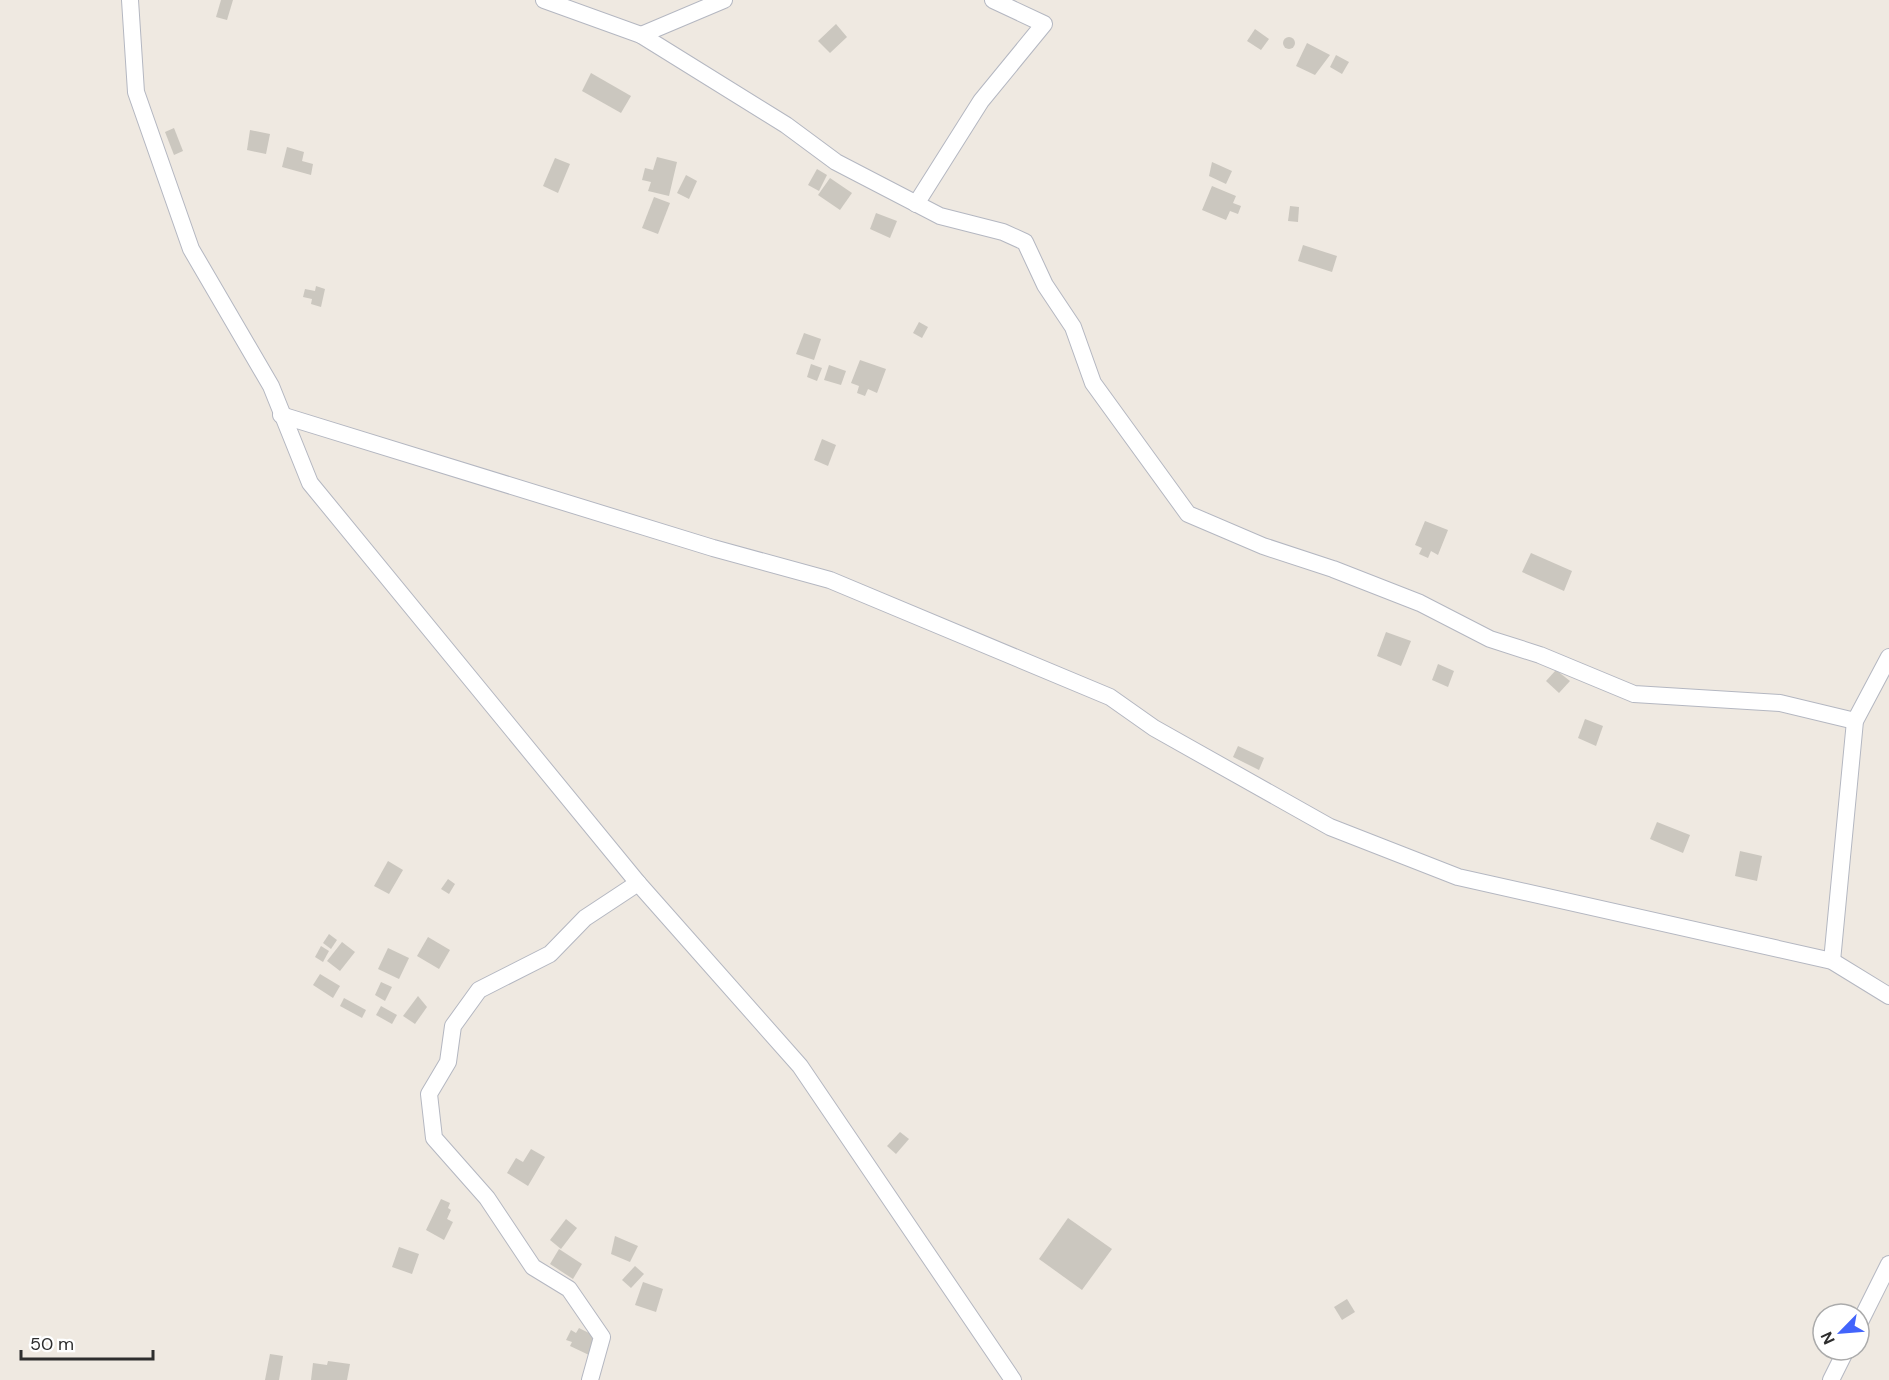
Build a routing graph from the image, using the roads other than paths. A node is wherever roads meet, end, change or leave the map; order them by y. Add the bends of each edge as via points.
1 (130, 0) edge
2 (544, 0) edge
3 (724, 0) edge
4 (993, 0) edge
5 (642, 35) junction
6 (916, 204) junction
7 (281, 416) junction
8 (1889, 657) edge
9 (1855, 722) junction
10 (638, 883) junction
11 (1832, 961) junction
12 (1889, 996) edge
13 (1889, 1264) edge
14 (1870, 1302) edge
15 (1840, 1362) edge
16 (590, 1380) edge
17 (1013, 1380) edge
18 (1831, 1380) edge

1 - 7 street via 136,92 191,249 271,386
2 - 5 street
3 - 5 street
4 - 6 street via 1044,24 981,101
5 - 6 street via 786,125 836,162
6 - 9 street via 940,216 1003,232 1025,242 1045,285 1073,327 1093,383 1188,513 1263,546 1420,603 1490,639 1634,694 1780,703
7 - 10 street via 310,483
7 - 11 street via 830,580 1110,697 1154,728 1330,827 1458,877
8 - 9 street
9 - 11 street
10 - 16 street via 585,918 550,954 479,990 453,1026 448,1062 429,1094 434,1138 487,1198 533,1267 568,1289 602,1337
10 - 17 street via 800,1066
11 - 12 street
13 - 14 street
15 - 18 street

